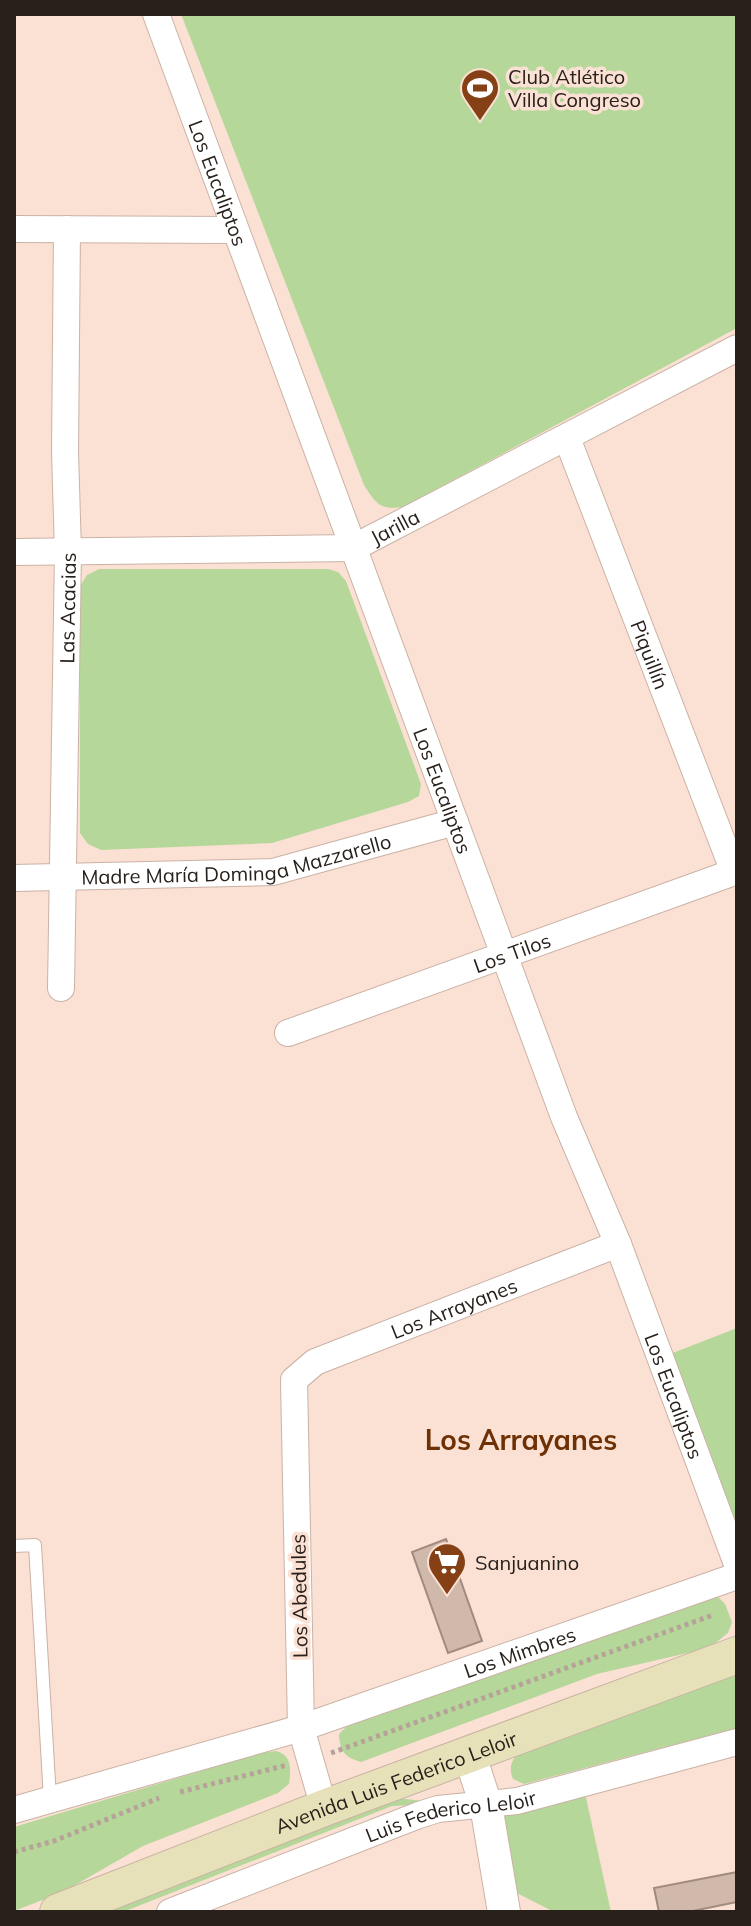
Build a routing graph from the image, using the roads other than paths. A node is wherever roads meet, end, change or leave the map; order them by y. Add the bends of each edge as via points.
1 (156, 14) edge
2 (14, 229) edge
3 (67, 229) junction
4 (235, 230) junction
5 (737, 348) edge
6 (567, 438) junction
7 (353, 548) junction
8 (14, 552) edge
9 (68, 552) junction
10 (455, 822) junction
11 (735, 872) edge
12 (14, 878) edge
13 (63, 879) junction
14 (504, 955) junction
15 (61, 988) dead end
16 (288, 1033) dead end
17 (618, 1244) junction
18 (294, 1380) joint
19 (14, 1546) edge
20 (737, 1564) edge
21 (737, 1576) edge
22 (737, 1655) edge
23 (301, 1728) junction
24 (737, 1742) edge
25 (469, 1753) junction
26 (50, 1799) junction
27 (486, 1805) junction
28 (324, 1808) junction
29 (14, 1810) edge
30 (58, 1912) edge
31 (170, 1912) edge
32 (504, 1912) edge

1 - 4 street, Los Eucaliptos
2 - 3 street
3 - 4 street
3 - 9 street, Las Acacias
4 - 7 street, Los Eucaliptos
5 - 6 street, Jarilla
6 - 7 street, Jarilla
6 - 11 street, Piquillín
7 - 9 street, Jarilla
7 - 10 street, Los Eucaliptos
8 - 9 street, Jarilla
9 - 13 street, Las Acacias
10 - 13 street, Madre María Dominga Mazzarello via 273,872
10 - 14 street, Los Eucaliptos
11 - 14 street, Los Tilos
12 - 13 street, Madre María Dominga Mazzarello
13 - 15 street, Las Acacias
14 - 16 street, Los Tilos
14 - 17 street, Los Eucaliptos
17 - 18 street, Los Arrayanes via 315,1362
17 - 20 street, Los Eucaliptos
18 - 23 street, Los Abedules
19 - 26 lane via 35,1545
21 - 23 street, Los Mimbres
22 - 25 main road, Avenida Luis Federico Leloir
23 - 26 street
23 - 28 street, Los Abedules
24 - 27 street, Luis Federico Leloir
25 - 27 street
25 - 28 main road, Avenida Luis Federico Leloir
26 - 29 street
27 - 31 street, Luis Federico Leloir via 419,1815
27 - 32 street
28 - 30 main road, Avenida Luis Federico Leloir

